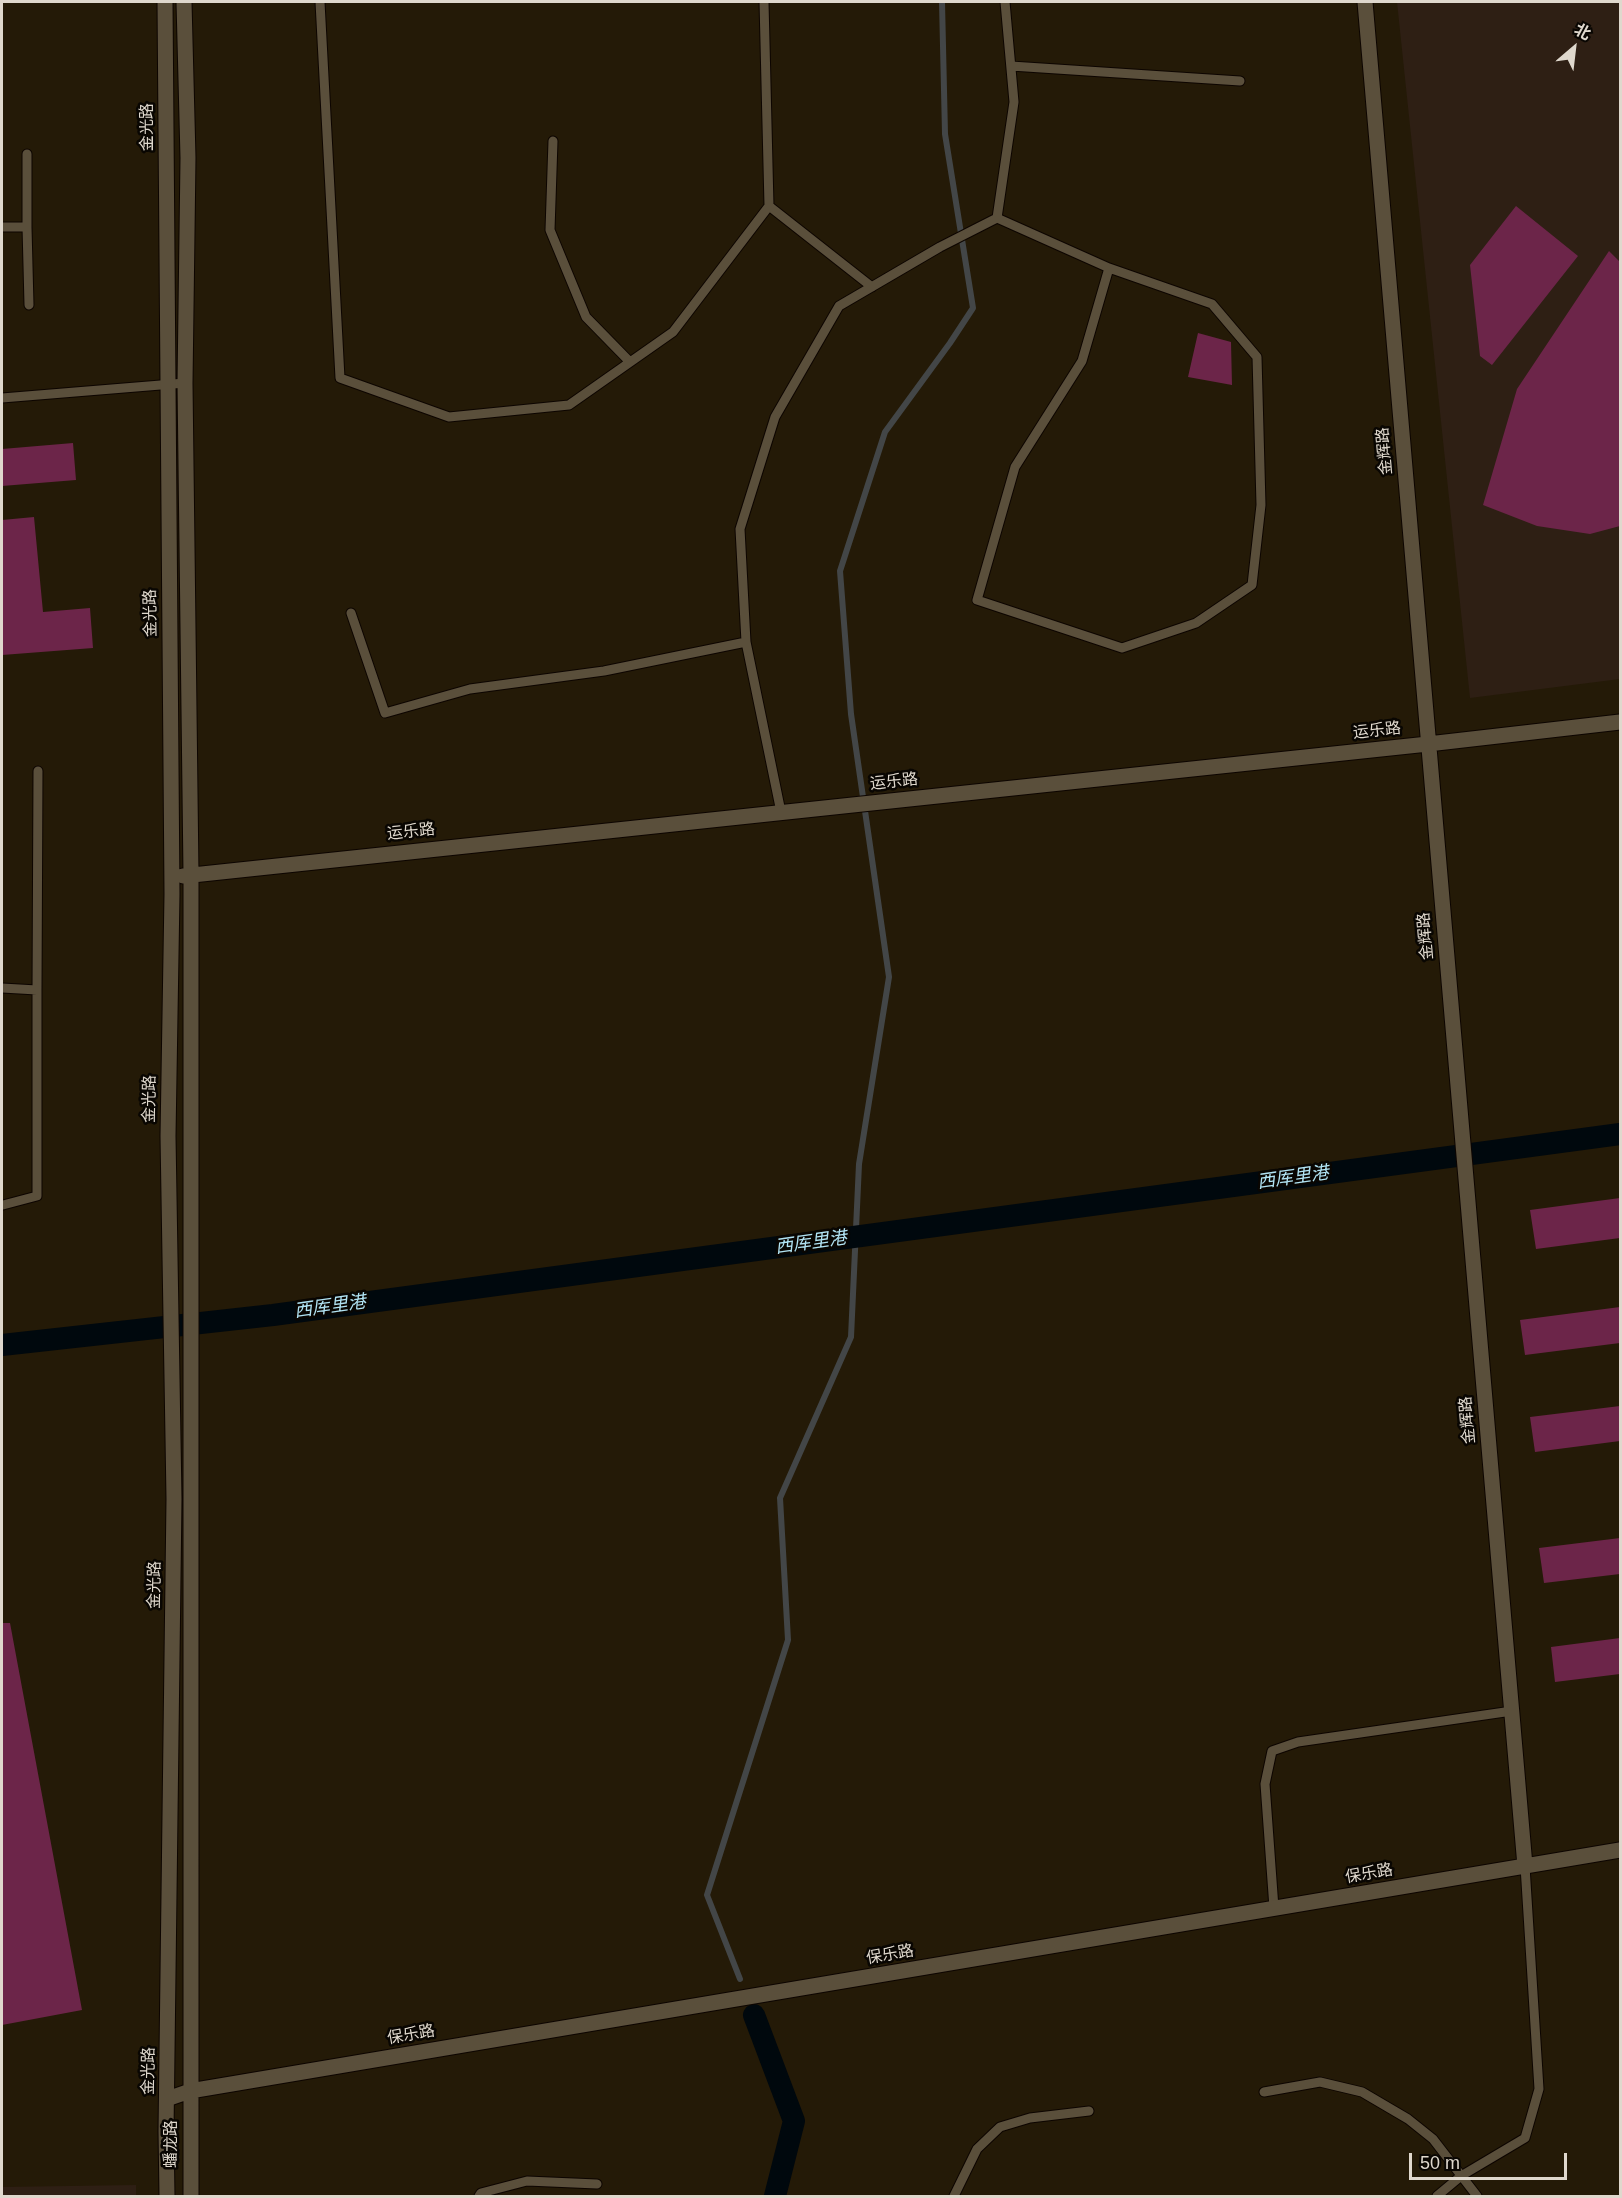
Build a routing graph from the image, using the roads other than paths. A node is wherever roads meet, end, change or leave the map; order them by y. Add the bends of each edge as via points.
1 (165, 2) edge
2 (184, 2) edge
3 (320, 2) edge
4 (764, 2) edge
5 (1005, 2) edge
6 (1365, 2) edge
7 (1011, 66) junction
8 (1240, 81) dead end
9 (553, 141) dead end
10 (27, 154) dead end
11 (769, 206) junction
12 (997, 218) junction
13 (2, 227) edge
14 (27, 227) junction
15 (1109, 268) junction
16 (872, 287) junction
17 (29, 305) dead end
18 (630, 362) junction
19 (185, 383) junction
20 (168, 385) junction
21 (2, 398) edge
22 (351, 613) dead end
23 (746, 642) junction
24 (1620, 722) edge
25 (1428, 744) junction
26 (38, 771) dead end
27 (782, 812) junction
28 (191, 874) junction
29 (171, 878) junction
30 (2, 987) edge
31 (37, 990) junction
32 (3, 1205) edge
33 (1512, 1711) junction
34 (1620, 1850) edge
35 (1525, 1866) junction
36 (1275, 1908) junction
37 (190, 2091) junction
38 (1264, 2092) dead end
39 (167, 2099) junction
40 (1089, 2111) dead end
41 (1461, 2176) junction
42 (597, 2184) dead end
43 (168, 2196) edge
44 (191, 2196) edge
45 (479, 2196) edge
46 (954, 2196) edge
47 (1437, 2196) edge
48 (1477, 2196) edge

1 - 20 street, 金光路
2 - 19 street via 188,158
3 - 18 lane via 340,378 449,417 569,405
4 - 11 lane
5 - 7 lane
6 - 25 street, 金辉路
7 - 8 lane
7 - 12 lane via 1014,102
9 - 18 lane via 550,230 586,316
10 - 14 lane
11 - 16 lane
11 - 18 lane via 673,333
12 - 15 lane
12 - 16 lane
13 - 14 lane
14 - 17 lane
15 - 15 lane via 1212,304 1257,357 1260,439 1261,505 1252,585 1196,623 1122,648 977,600 1015,467 1082,361
16 - 23 lane via 839,306 775,417 740,529
19 - 20 lane
19 - 28 street
20 - 21 lane
20 - 29 street, 金光路
22 - 23 lane via 385,713 470,689 604,671
23 - 27 lane
24 - 25 street, 运乐路
25 - 27 street, 运乐路
25 - 33 street, 金辉路
26 - 31 lane
27 - 28 street, 运乐路
28 - 29 street, 运乐路
28 - 37 street
29 - 39 street, 金光路 via 168,1136 174,1498
30 - 31 lane
31 - 32 lane via 37,1196
33 - 35 street, 金辉路
33 - 36 lane via 1298,1742 1272,1751 1265,1785
34 - 35 street, 保乐路
35 - 36 street, 保乐路
35 - 41 lane via 1539,2089 1525,2138
36 - 37 street, 保乐路
37 - 39 street, 保乐路
37 - 44 street, 蟠龙路
38 - 41 lane via 1320,2082 1362,2092 1433,2139
39 - 43 street, 金光路
40 - 46 lane via 1030,2118 1000,2127 977,2149
41 - 47 lane
41 - 48 lane
42 - 45 lane via 527,2181

